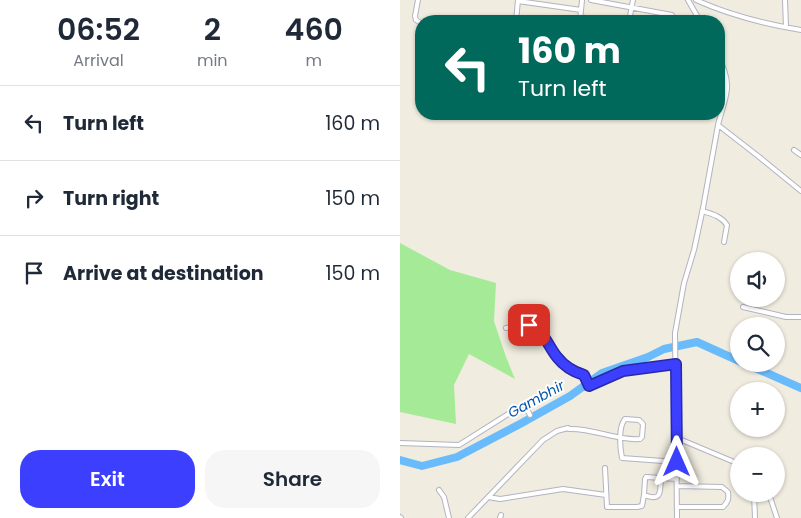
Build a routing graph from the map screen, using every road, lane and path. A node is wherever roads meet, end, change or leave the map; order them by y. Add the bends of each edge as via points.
1 (418, 0) edge
2 (518, 0) edge
3 (582, 0) edge
4 (591, 0) edge
5 (632, 0) edge
6 (688, 0) edge
7 (696, 0) edge
8 (785, 0) edge
9 (631, 8) junction
10 (581, 10) junction
11 (415, 15) edge
12 (517, 15) edge
13 (580, 15) edge
14 (630, 15) edge
15 (672, 15) edge
16 (697, 15) edge
17 (786, 28) junction
18 (801, 30) edge
19 (725, 74) edge
20 (725, 102) edge
21 (720, 120) edge
22 (718, 125) junction
23 (794, 150) dead end
24 (801, 155) edge
25 (801, 191) edge
26 (702, 211) junction
27 (724, 242) dead end
28 (743, 307) dead end
29 (801, 317) edge
30 (506, 328) dead end
31 (676, 364) junction
32 (530, 414) dead end
33 (677, 438) junction
34 (621, 439) junction
35 (400, 443) edge
36 (730, 460) edge
37 (677, 462) junction
38 (606, 468) dead end
39 (661, 478) junction
40 (677, 479) junction
41 (678, 486) junction
42 (439, 490) dead end
43 (606, 495) junction
44 (644, 495) junction
45 (488, 497) junction
46 (754, 502) edge
47 (771, 502) edge
48 (677, 507) junction
49 (470, 517) edge
50 (449, 518) edge
51 (677, 518) edge
52 (755, 518) edge
53 (776, 518) edge

1 - 11 street
2 - 10 street
2 - 12 street
3 - 10 street
4 - 9 street
5 - 9 street
6 - 16 street
7 - 17 street
8 - 17 street
9 - 14 street
9 - 15 street
10 - 13 street
17 - 18 street
19 - 20 street via 728,85
21 - 22 street
22 - 25 street
22 - 26 street
23 - 24 street
26 - 27 street via 724,220 727,225
26 - 31 street via 675,333
28 - 29 street via 786,317
30 - 31 street via 534,326 558,358 574,372 584,375 589,386 623,371
31 - 33 street
32 - 35 street via 524,404 459,444
33 - 36 street
33 - 37 street
34 - 34 street via 625,419 639,420 643,424 640,440
34 - 37 street via 622,458
34 - 45 street via 581,428 557,431 543,440
37 - 40 street
38 - 43 street
39 - 40 street
39 - 44 street via 646,477
39 - 44 street via 658,497
40 - 41 street
41 - 48 street
41 - 48 street via 722,487 729,497 723,507
42 - 50 street
43 - 44 street via 607,507 637,507 642,506
43 - 45 street via 563,489 500,499
45 - 49 street
46 - 52 street
47 - 53 street
48 - 51 street

